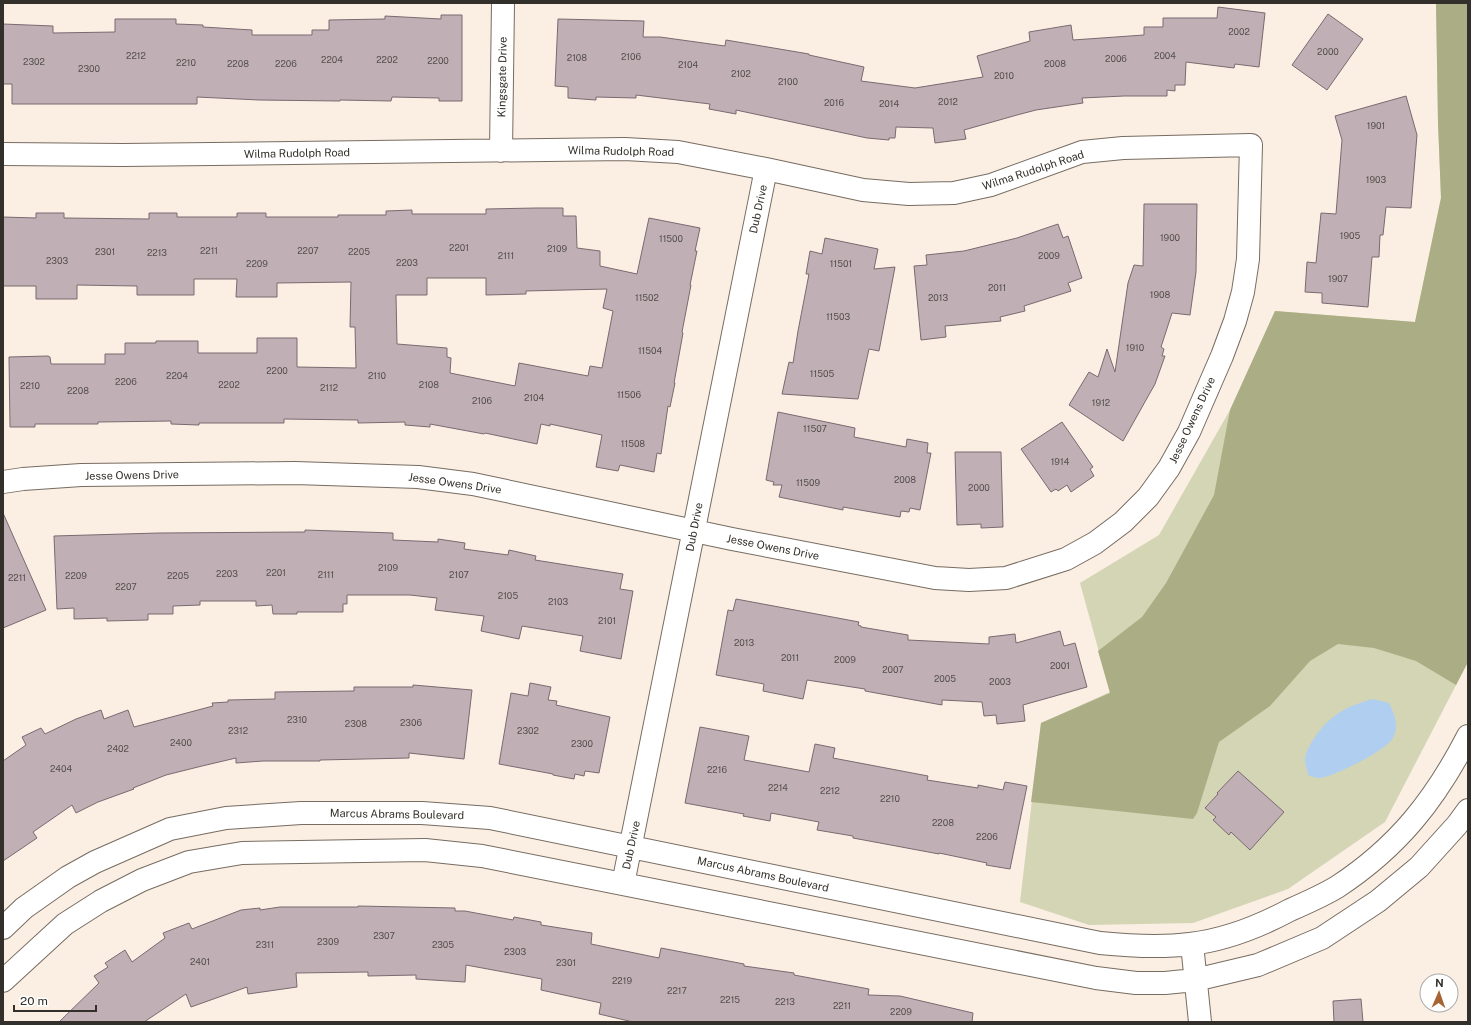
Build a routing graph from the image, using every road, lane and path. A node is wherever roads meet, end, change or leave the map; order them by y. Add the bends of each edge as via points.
1 (503, 3) edge
2 (1251, 145) joint
3 (501, 151) junction
4 (3, 154) edge
5 (766, 169) junction
6 (3, 482) edge
7 (693, 531) junction
8 (1468, 736) edge
9 (1468, 810) edge
10 (631, 847) junction
11 (623, 884) junction
12 (3, 928) edge
13 (1192, 944) junction
14 (1195, 980) junction
15 (3, 981) edge
16 (1200, 1022) edge

1 - 3 street, Kingsgate Drive
2 - 5 street, Wilma Rudolph Road via 1123,148 1082,152 991,185 954,193 909,194 863,190
2 - 7 street, Jesse Owens Drive via 1248,259 1243,292 1222,356 1189,432 1169,468 1148,497 1123,522 1095,543 1066,559 1034,570 1006,578 969,580 935,578
3 - 4 street, Wilma Rudolph Road
3 - 5 street, Wilma Rudolph Road via 625,149 678,152
5 - 7 street, Dub Drive
6 - 7 street, Jesse Owens Drive via 80,475 295,473 418,477 473,484
7 - 10 street, Dub Drive
8 - 13 street, Marcus Abrams Boulevard via 1439,786 1418,815 1363,868 1335,888 1265,923
9 - 14 street via 1419,868 1378,901 1322,938 1258,965
10 - 11 street, Dub Drive
10 - 12 street, Marcus Abrams Boulevard via 490,818 430,813 301,813 226,818 170,829 95,862 46,892
10 - 13 street, Marcus Abrams Boulevard via 1100,943 1135,947
11 - 14 street via 1096,978 1136,983
11 - 15 street via 482,856 426,850 242,853 189,862 142,880 101,901 65,924
13 - 14 street
14 - 16 street

